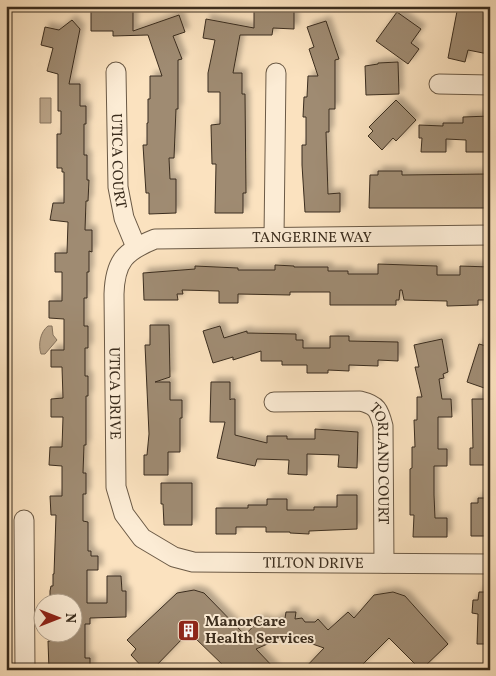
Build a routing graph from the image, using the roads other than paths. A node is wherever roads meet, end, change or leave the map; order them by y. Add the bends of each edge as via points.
1 (116, 72) dead end
2 (276, 72) dead end
3 (439, 84) dead end
4 (490, 85) edge
5 (490, 235) edge
6 (274, 237) junction
7 (136, 247) junction
8 (274, 402) dead end
9 (24, 520) dead end
10 (142, 538) joint
11 (384, 564) junction
12 (490, 564) edge
13 (25, 670) edge

1 - 7 street, UTICA COURT via 118,187 124,218
2 - 6 street
3 - 4 street
5 - 6 street, TANGERINE WAY
6 - 7 street, TANGERINE WAY via 155,239
7 - 10 street, UTICA DRIVE via 122,261 115,278 116,486 124,514
8 - 11 street, TORLAND COURT via 360,402 371,404 380,412 383,426
9 - 13 street
10 - 11 street, TILTON DRIVE via 174,557 193,562
11 - 12 street, TILTON DRIVE

